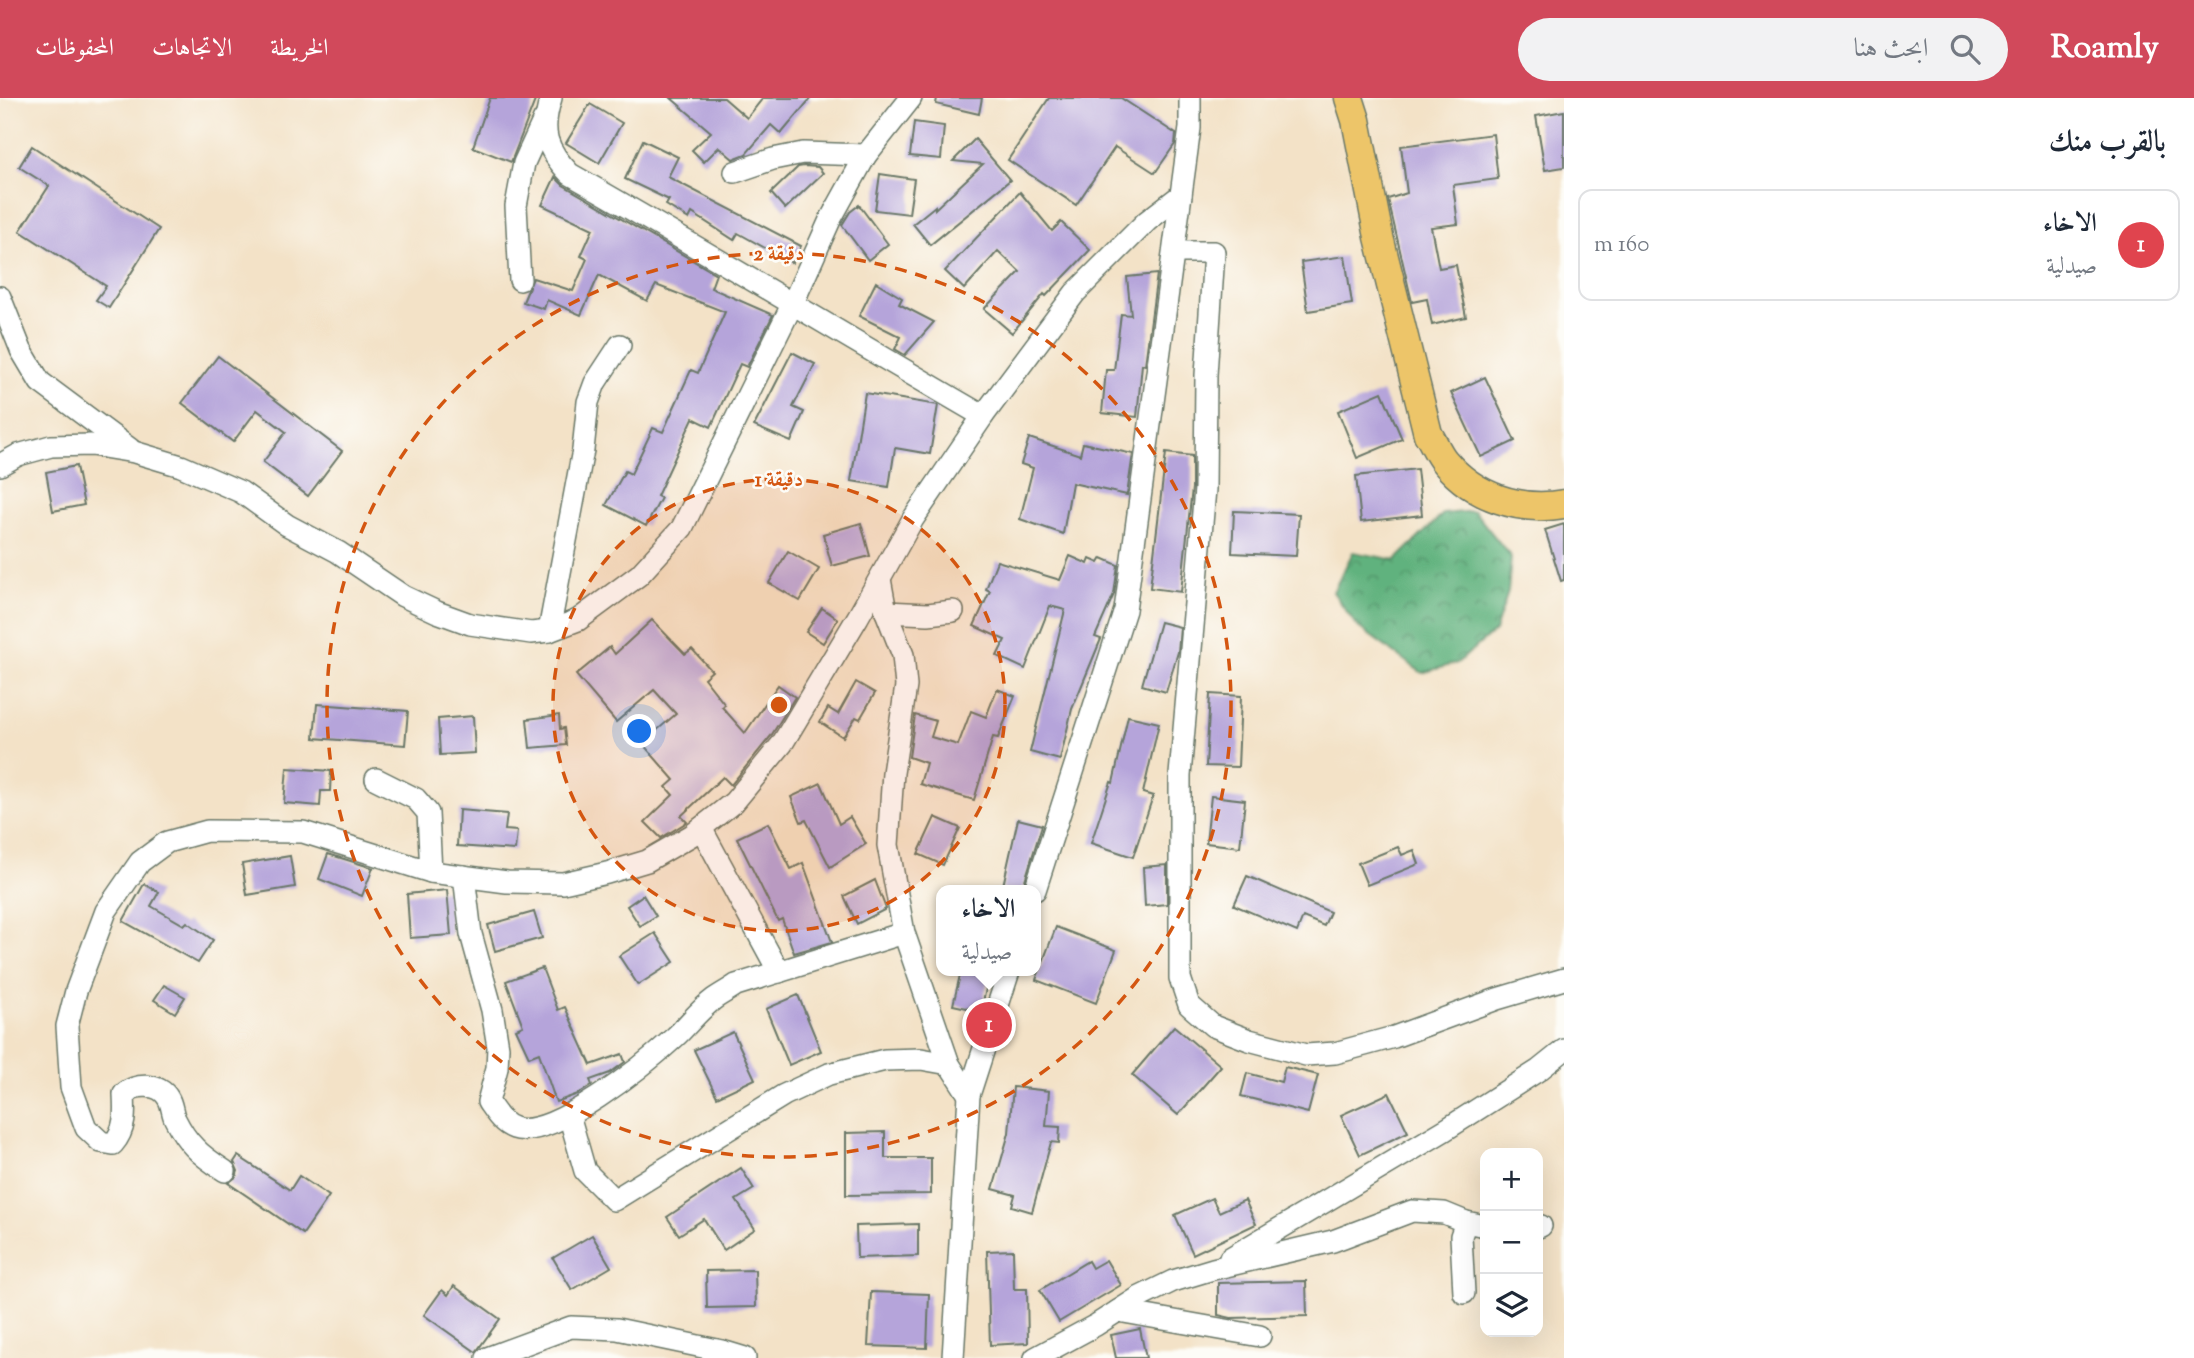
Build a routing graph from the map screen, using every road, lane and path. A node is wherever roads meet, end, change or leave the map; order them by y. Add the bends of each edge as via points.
1 (551, 98) edge
2 (911, 98) edge
3 (1190, 98) edge
4 (1349, 98) edge
5 (544, 119) junction
6 (866, 155) junction
7 (735, 172) dead end
8 (1181, 195) junction
9 (1174, 253) junction
10 (520, 280) dead end
11 (0, 297) edge
12 (792, 305) junction
13 (620, 345) dead end
14 (983, 416) junction
15 (134, 452) junction
16 (0, 465) edge
17 (1564, 504) edge
18 (880, 579) junction
19 (953, 611) dead end
20 (886, 612) junction
21 (549, 631) junction
22 (376, 779) dead end
23 (701, 828) junction
24 (431, 872) junction
25 (464, 876) junction
26 (1037, 885) edge
27 (904, 933) junction
28 (779, 972) junction
29 (1007, 976) edge
30 (1564, 979) edge
31 (1564, 1050) edge
32 (949, 1064) junction
33 (970, 1096) junction
34 (569, 1115) junction
35 (225, 1171) dead end
36 (1476, 1224) edge
37 (1213, 1269) junction
38 (1464, 1293) dead end
39 (1118, 1311) junction
40 (1260, 1336) dead end
41 (487, 1358) edge
42 (745, 1358) edge
43 (953, 1358) edge
44 (1035, 1358) edge

1 - 5 street
2 - 6 street
3 - 8 street
4 - 17 main road via 1428,433 1445,461 1465,481 1499,501 1527,506
5 - 10 street via 524,163 516,206
5 - 12 street via 555,158 570,174
6 - 7 street via 803,153
6 - 12 street via 830,220
8 - 9 street
8 - 14 street via 1147,221 1075,293
9 - 26 street via 1125,610
9 - 30 street via 1214,252 1205,489 1180,775 1180,978 1189,1005 1213,1026 1249,1041 1306,1055 1335,1053
11 - 15 street via 21,350 40,382
12 - 14 street
12 - 21 street via 682,528 639,575 578,620
13 - 21 street via 588,402
14 - 18 street via 913,519
15 - 16 street via 91,444 51,446
15 - 21 street via 241,492 393,590 437,612 503,630
18 - 20 street
18 - 23 street via 782,744 734,802
19 - 20 street
20 - 27 street via 905,667 888,845
22 - 24 street via 415,799 428,813
23 - 25 street via 647,861 563,883
23 - 28 street
24 - 25 street
24 - 35 street via 303,832 207,831 167,842 140,862 106,911 67,1026 71,1087 86,1128 102,1142 113,1144 126,1118 124,1094 131,1087 156,1088 168,1096 175,1119 193,1146
25 - 34 street via 471,934 498,1047 488,1102 499,1118 528,1131
27 - 28 street
27 - 32 street
28 - 34 street via 736,985 714,999 644,1063
29 - 33 street
31 - 37 street via 1445,1130
32 - 33 street
32 - 34 street via 885,1060 829,1073 784,1095 614,1200 585,1171
33 - 43 street
36 - 37 street via 1444,1213 1412,1211 1333,1241
36 - 38 street via 1461,1237
37 - 39 street via 1173,1281
39 - 40 street
39 - 44 street
41 - 42 street via 570,1327 617,1329

